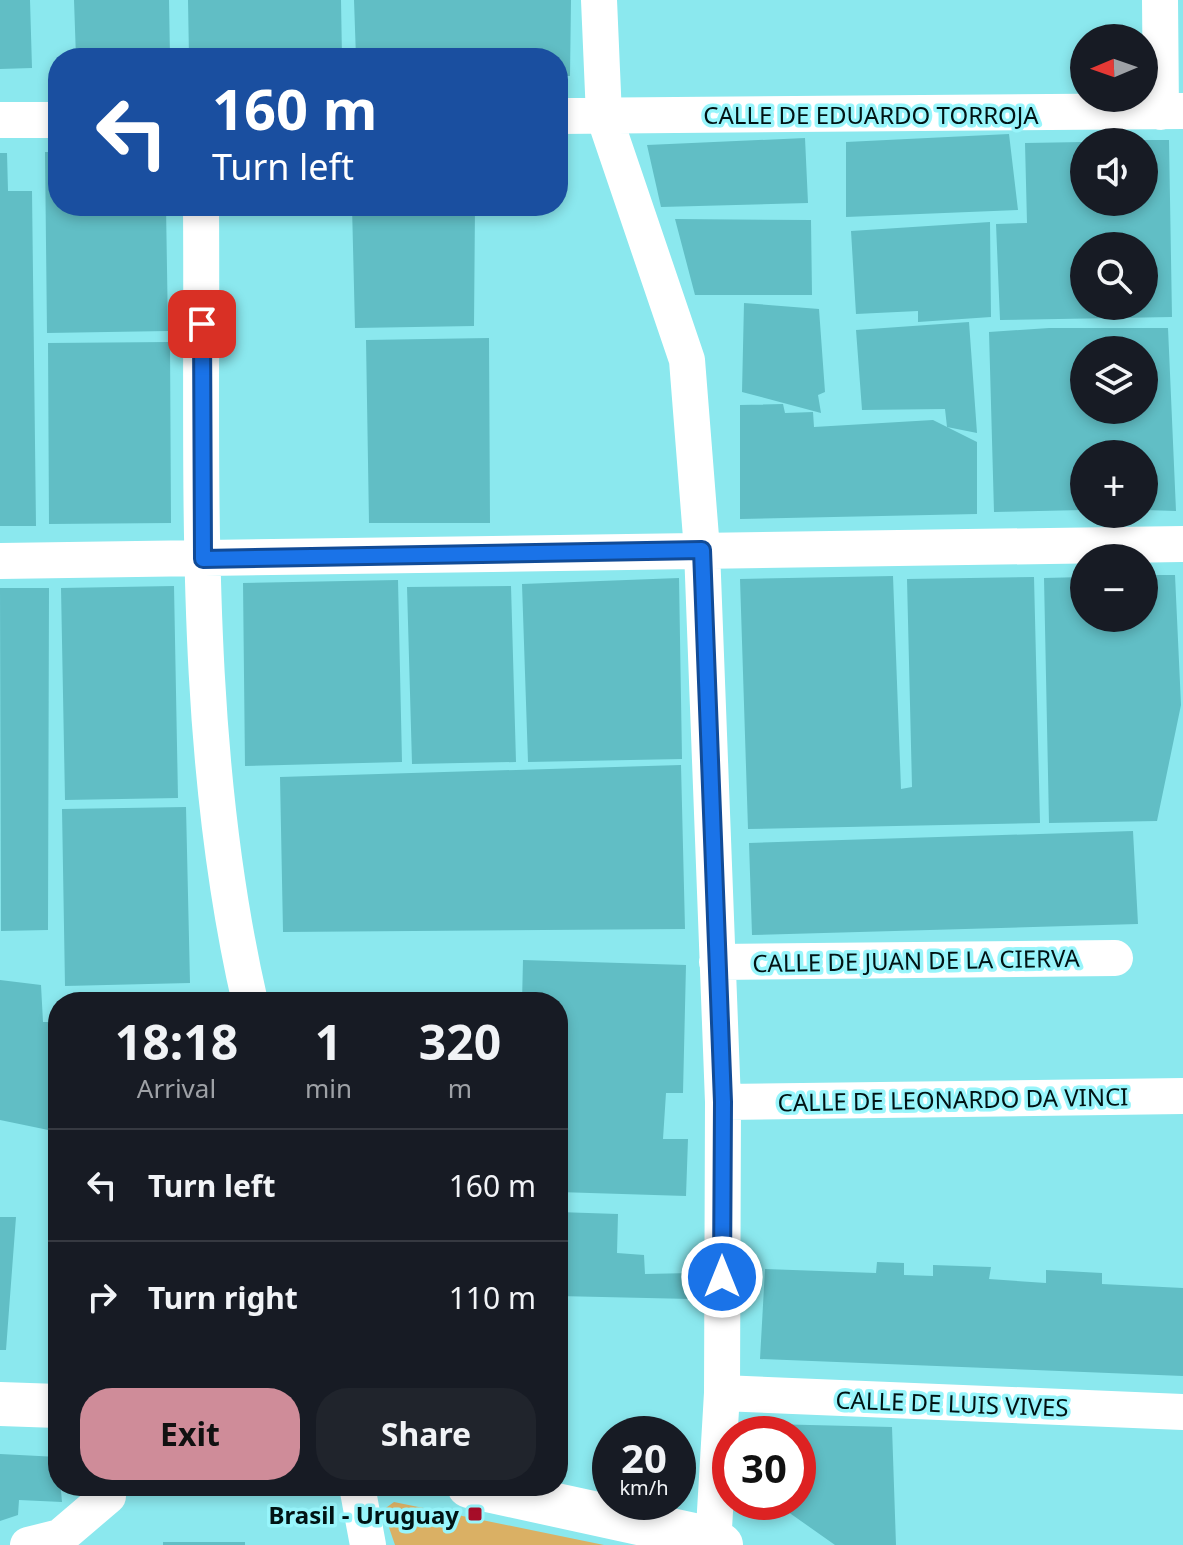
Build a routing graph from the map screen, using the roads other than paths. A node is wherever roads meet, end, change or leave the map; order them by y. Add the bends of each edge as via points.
1 (599, 0) edge
2 (1160, 0) edge
3 (1172, 112) edge
4 (568, 116) edge
5 (604, 116) junction
6 (0, 120) edge
7 (48, 120) edge
8 (201, 216) edge
9 (1183, 544) edge
10 (702, 550) junction
11 (203, 559) junction
12 (0, 561) edge
13 (1115, 958) dead end
14 (717, 962) junction
15 (248, 992) edge
16 (1183, 1096) edge
17 (723, 1102) junction
18 (722, 1393) junction
19 (0, 1404) edge
20 (48, 1406) edge
21 (1183, 1412) edge
22 (108, 1496) edge
23 (359, 1496) edge
24 (512, 1496) edge
25 (715, 1543) edge
26 (28, 1545) edge
27 (368, 1545) edge

1 - 5 street
2 - 3 street
3 - 5 street, CALLE DE EDUARDO TORROJA
4 - 5 street, CALLE DE EDUARDO TORROJA
5 - 10 street via 687,360
6 - 7 street
8 - 11 street
9 - 10 street
10 - 11 street
10 - 14 street
11 - 12 street
11 - 15 street via 210,736 236,941
13 - 14 street, CALLE DE JUAN DE LA CIERVA
14 - 17 street
16 - 17 street, CALLE DE LEONARDO DA VINCI
17 - 18 street
18 - 21 street, CALLE DE LUIS VIVES
18 - 25 street
19 - 20 street
22 - 26 street via 60,1537
23 - 27 street
24 - 25 street

